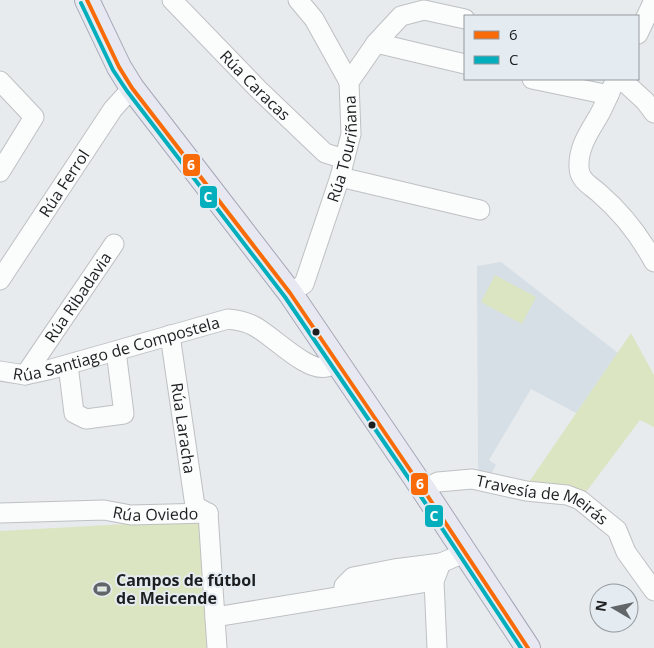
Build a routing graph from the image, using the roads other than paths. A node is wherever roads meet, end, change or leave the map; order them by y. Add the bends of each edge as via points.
1 (86, 0) edge
2 (172, 0) edge
3 (298, 0) edge
4 (654, 0) edge
5 (401, 8) edge
6 (464, 19) edge
7 (639, 32) edge
8 (376, 43) junction
9 (464, 64) edge
10 (542, 80) edge
11 (622, 80) edge
12 (0, 81) edge
13 (349, 82) junction
14 (613, 87) edge
15 (132, 88) junction
16 (651, 103) edge
17 (344, 158) junction
18 (0, 172) edge
19 (340, 177) junction
20 (480, 210) dead end
21 (114, 244) dead end
22 (654, 262) edge
23 (0, 280) edge
24 (290, 293) junction
25 (170, 335) junction
26 (116, 351) junction
27 (337, 361) junction
28 (68, 365) junction
29 (0, 372) edge
30 (25, 375) junction
31 (423, 489) junction
32 (0, 513) edge
33 (208, 513) junction
34 (466, 552) junction
35 (438, 572) junction
36 (654, 591) edge
37 (215, 617) junction
38 (216, 648) edge
39 (437, 648) edge
40 (528, 648) edge

1 - 15 main road
2 - 17 street, Rúa Caracas via 258,89 326,153
3 - 13 street via 314,20
4 - 7 street
5 - 6 street, Rúa Touriñana
5 - 8 street, Rúa Touriñana
8 - 9 street
8 - 13 street, Rúa Touriñana
10 - 14 street
11 - 16 street
12 - 18 street via 34,117
13 - 17 street, Rúa Touriñana via 351,134
14 - 22 street via 587,134 578,167 581,179 614,207
15 - 23 street, Rúa Ferrol via 113,109
15 - 24 main road
17 - 19 street, Rúa Touriñana
19 - 20 street
19 - 24 street, Rúa Touriñana via 304,284
21 - 30 street, Rúa Ribadavia
24 - 27 main road
25 - 26 street, Rúa Santiago de Compostela
25 - 27 street, Rúa Santiago de Compostela via 228,319 240,320 254,326 304,362 327,367
25 - 33 street, Rúa Laracha via 195,506
26 - 28 street, Rúa Santiago de Compostela
26 - 28 street via 124,414 86,419 74,413
27 - 31 main road
28 - 30 street, Rúa Santiago de Compostela
29 - 30 street, Rúa Santiago de Compostela
31 - 34 main road
31 - 36 street, Travesía de Meirás via 438,482 472,479 580,500 617,530 626,552
32 - 33 street, Rúa Oviedo via 104,510 131,515
33 - 37 street, Rúa Oviedo
34 - 35 street
34 - 40 main road
35 - 37 street via 344,596
35 - 39 street
37 - 38 street, Rúa Oviedo

